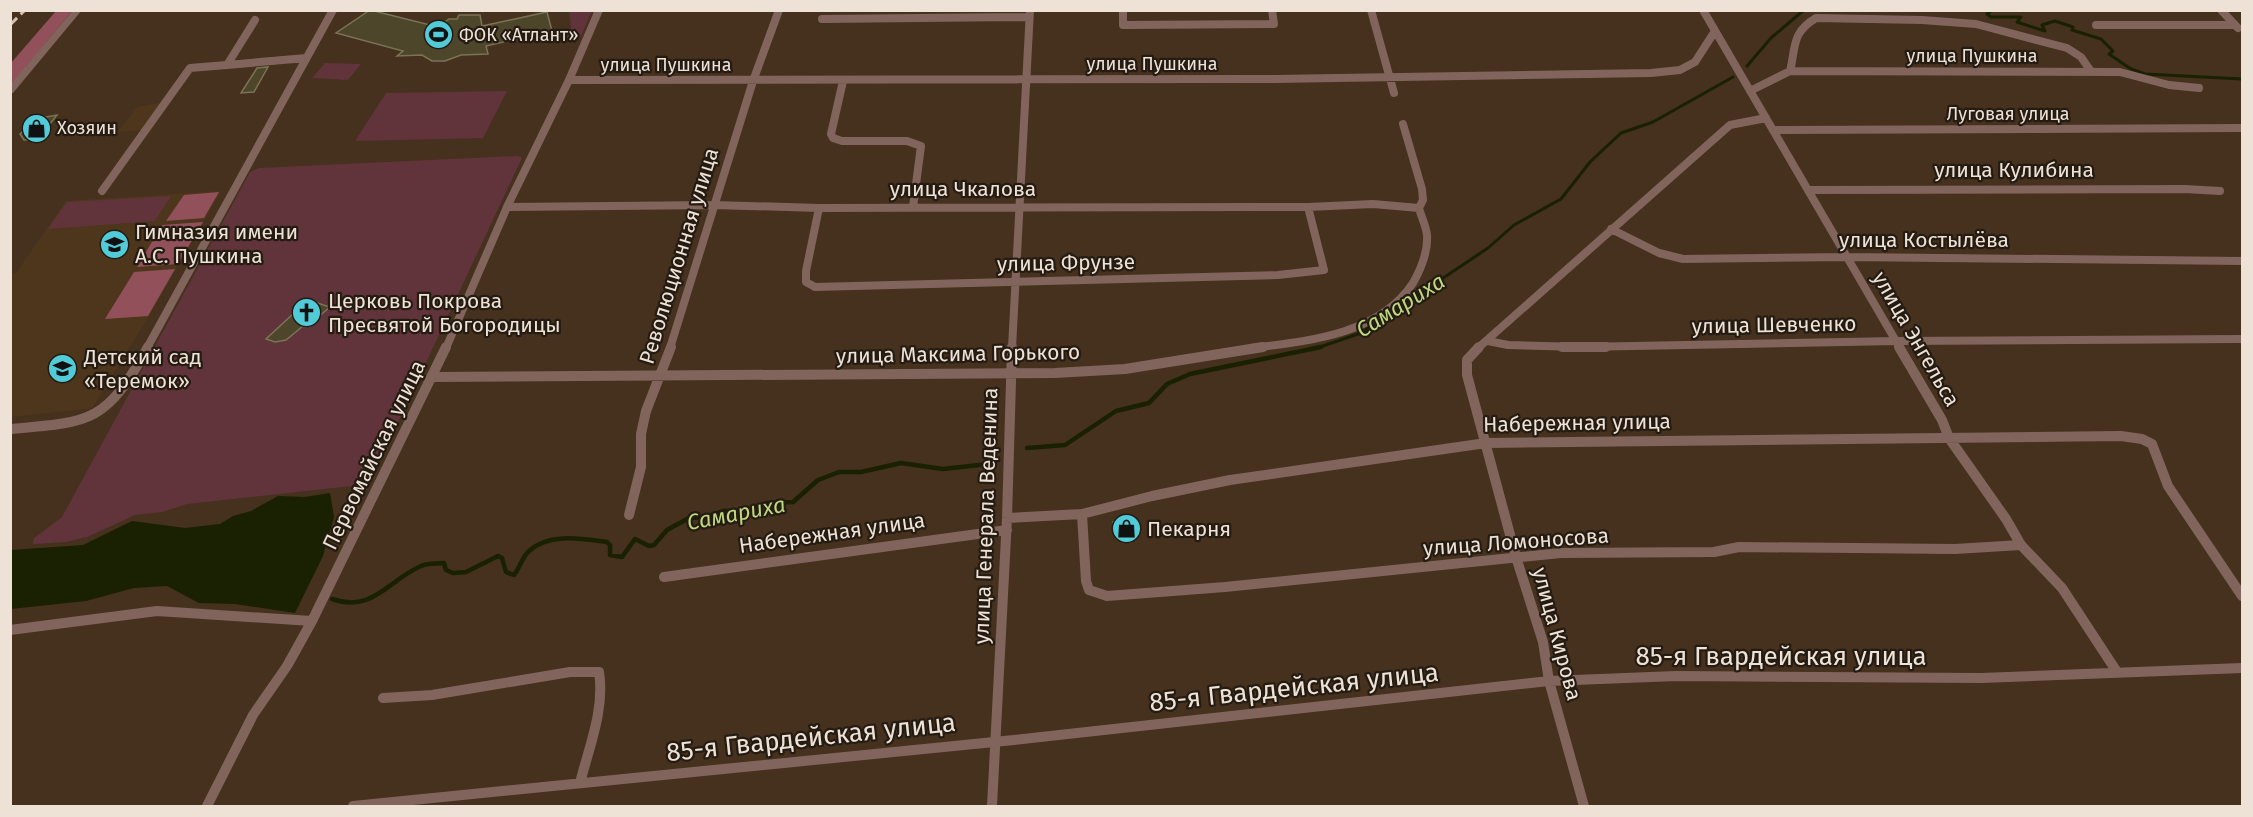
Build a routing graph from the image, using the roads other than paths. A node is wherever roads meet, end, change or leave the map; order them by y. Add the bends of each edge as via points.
1 (78, 10) edge
2 (333, 10) edge
3 (599, 10) edge
4 (779, 10) edge
5 (1123, 10) edge
6 (1272, 10) edge
7 (1371, 10) edge
8 (1703, 10) edge
9 (2221, 10) edge
10 (1030, 14) edge
11 (255, 20) dead end
12 (822, 20) dead end
13 (2096, 25) dead end
14 (1714, 31) junction
15 (306, 58) junction
16 (227, 65) junction
17 (2090, 70) junction
18 (1790, 71) junction
19 (1389, 78) junction
20 (568, 80) junction
21 (1027, 80) junction
22 (753, 81) junction
23 (843, 81) junction
24 (2199, 88) dead end
25 (10, 91) edge
26 (1750, 91) junction
27 (1394, 93) dead end
28 (1766, 118) junction
29 (1403, 124) dead end
30 (2242, 128) edge
31 (1773, 130) junction
32 (1808, 190) junction
33 (102, 191) dead end
34 (2220, 191) dead end
35 (714, 205) junction
36 (1020, 206) junction
37 (507, 207) junction
38 (913, 207) junction
39 (1308, 207) junction
40 (819, 208) junction
41 (1419, 208) junction
42 (1611, 229) junction
43 (1847, 257) junction
44 (2242, 261) edge
45 (1016, 283) junction
46 (2242, 339) edge
47 (1488, 341) junction
48 (1896, 341) junction
49 (1011, 372) junction
50 (662, 374) junction
51 (433, 377) junction
52 (10, 429) edge
53 (1949, 438) junction
54 (1486, 443) junction
55 (1082, 514) junction
56 (629, 515) dead end
57 (1007, 518) junction
58 (1007, 530) junction
59 (2021, 545) junction
60 (1516, 557) junction
61 (664, 577) dead end
62 (2242, 597) edge
63 (312, 621) junction
64 (10, 630) edge
65 (2242, 668) edge
66 (2117, 672) junction
67 (1549, 681) junction
68 (383, 698) dead end
69 (994, 741) junction
70 (580, 783) junction
71 (207, 807) edge
72 (353, 807) edge
73 (992, 807) edge
74 (1584, 807) edge

1 - 25 street
2 - 15 street
3 - 20 street, Первомайская улица
4 - 22 street, Революционная улица
5 - 6 street via 1123,25 1274,24
7 - 19 street
8 - 14 street, улица Энгельса
9 - 13 street via 2236,27
10 - 12 street
10 - 21 street, улица Генерала Веденина
11 - 16 street
14 - 19 street, улица Пушкина via 1700,58 1676,71
14 - 26 street, улица Энгельса
15 - 16 street
15 - 52 street via 116,400 103,412 75,423
16 - 33 street via 190,68
17 - 18 street, улица Пушкина
17 - 18 street via 2088,63 2067,48 1976,24 1816,18 1806,24 1793,44
17 - 24 street, улица Пушкина
18 - 26 street, улица Пушкина
19 - 21 street, улица Пушкина
19 - 27 street
20 - 22 street, улица Пушкина
20 - 37 street, Первомайская улица
21 - 23 street, улица Пушкина
21 - 36 street, улица Генерала Веденина
22 - 23 street, улица Пушкина
22 - 35 street, Революционная улица
23 - 38 street via 833,138 907,141 921,146
26 - 28 street, улица Энгельса
28 - 31 street, улица Энгельса
28 - 42 street via 1730,125
29 - 41 street via 1422,189
30 - 31 street, Луговая улица
31 - 32 street, улица Энгельса
32 - 34 street, улица Кулибина
32 - 43 street, улица Энгельса
35 - 37 street, улица Чкалова
35 - 40 street, улица Чкалова
35 - 50 street, Революционная улица
36 - 38 street, улица Чкалова
36 - 39 street, улица Чкалова
36 - 45 street, улица Генерала Веденина
37 - 51 street, Первомайская улица
38 - 40 street, улица Чкалова
39 - 41 street, улица Чкалова via 1373,204
39 - 45 street, улица Фрунзе via 1324,270 1278,275
40 - 45 street, улица Фрунзе via 806,271 809,285
41 - 49 street, улица Максима Горького via 1427,235 1422,268 1402,299 1365,324 1314,340 1125,369
42 - 43 street, улица Костылёва via 1659,253 1683,259
42 - 47 street
43 - 44 street, улица Костылёва
43 - 48 street, улица Энгельса
45 - 49 street, улица Генерала Веденина
46 - 48 street, улица Шевченко
47 - 48 street, улица Шевченко via 1580,347
47 - 54 street, улица Кирова via 1467,360 1467,375
48 - 53 street, улица Энгельса
49 - 50 street, улица Максима Горького
49 - 57 street, улица Генерала Веденина
50 - 51 street, улица Максима Горького
50 - 56 street, Революционная улица via 641,434 641,467
51 - 63 street, Первомайская улица
53 - 54 street, Набережная улица
53 - 59 street, улица Энгельса
53 - 62 street, Набережная улица via 2121,436 2152,444 2168,486
54 - 55 street, Набережная улица via 1230,480
54 - 60 street, улица Кирова
55 - 57 street, Набережная улица
55 - 60 street, улица Ломоносова via 1086,581 1089,590 1107,596
57 - 58 street, улица Генерала Веденина
58 - 61 street, Набережная улица
58 - 69 street, улица Генерала Веденина
59 - 60 street, улица Ломоносова via 1955,549 1739,547 1714,552
59 - 66 street, улица Энгельса via 2062,588
60 - 67 street, улица Кирова via 1543,642
63 - 64 street via 157,611
63 - 71 street, Первомайская улица via 253,715
65 - 66 street, 85-я Гвардейская улица
66 - 67 street, 85-я Гвардейская улица via 1982,678 1676,676
67 - 69 street, 85-я Гвардейская улица
67 - 74 street, улица Кирова
68 - 70 street via 432,696 570,672 599,672 601,698
69 - 70 street, 85-я Гвардейская улица
69 - 73 street, улица Генерала Веденина
70 - 72 street, 85-я Гвардейская улица

